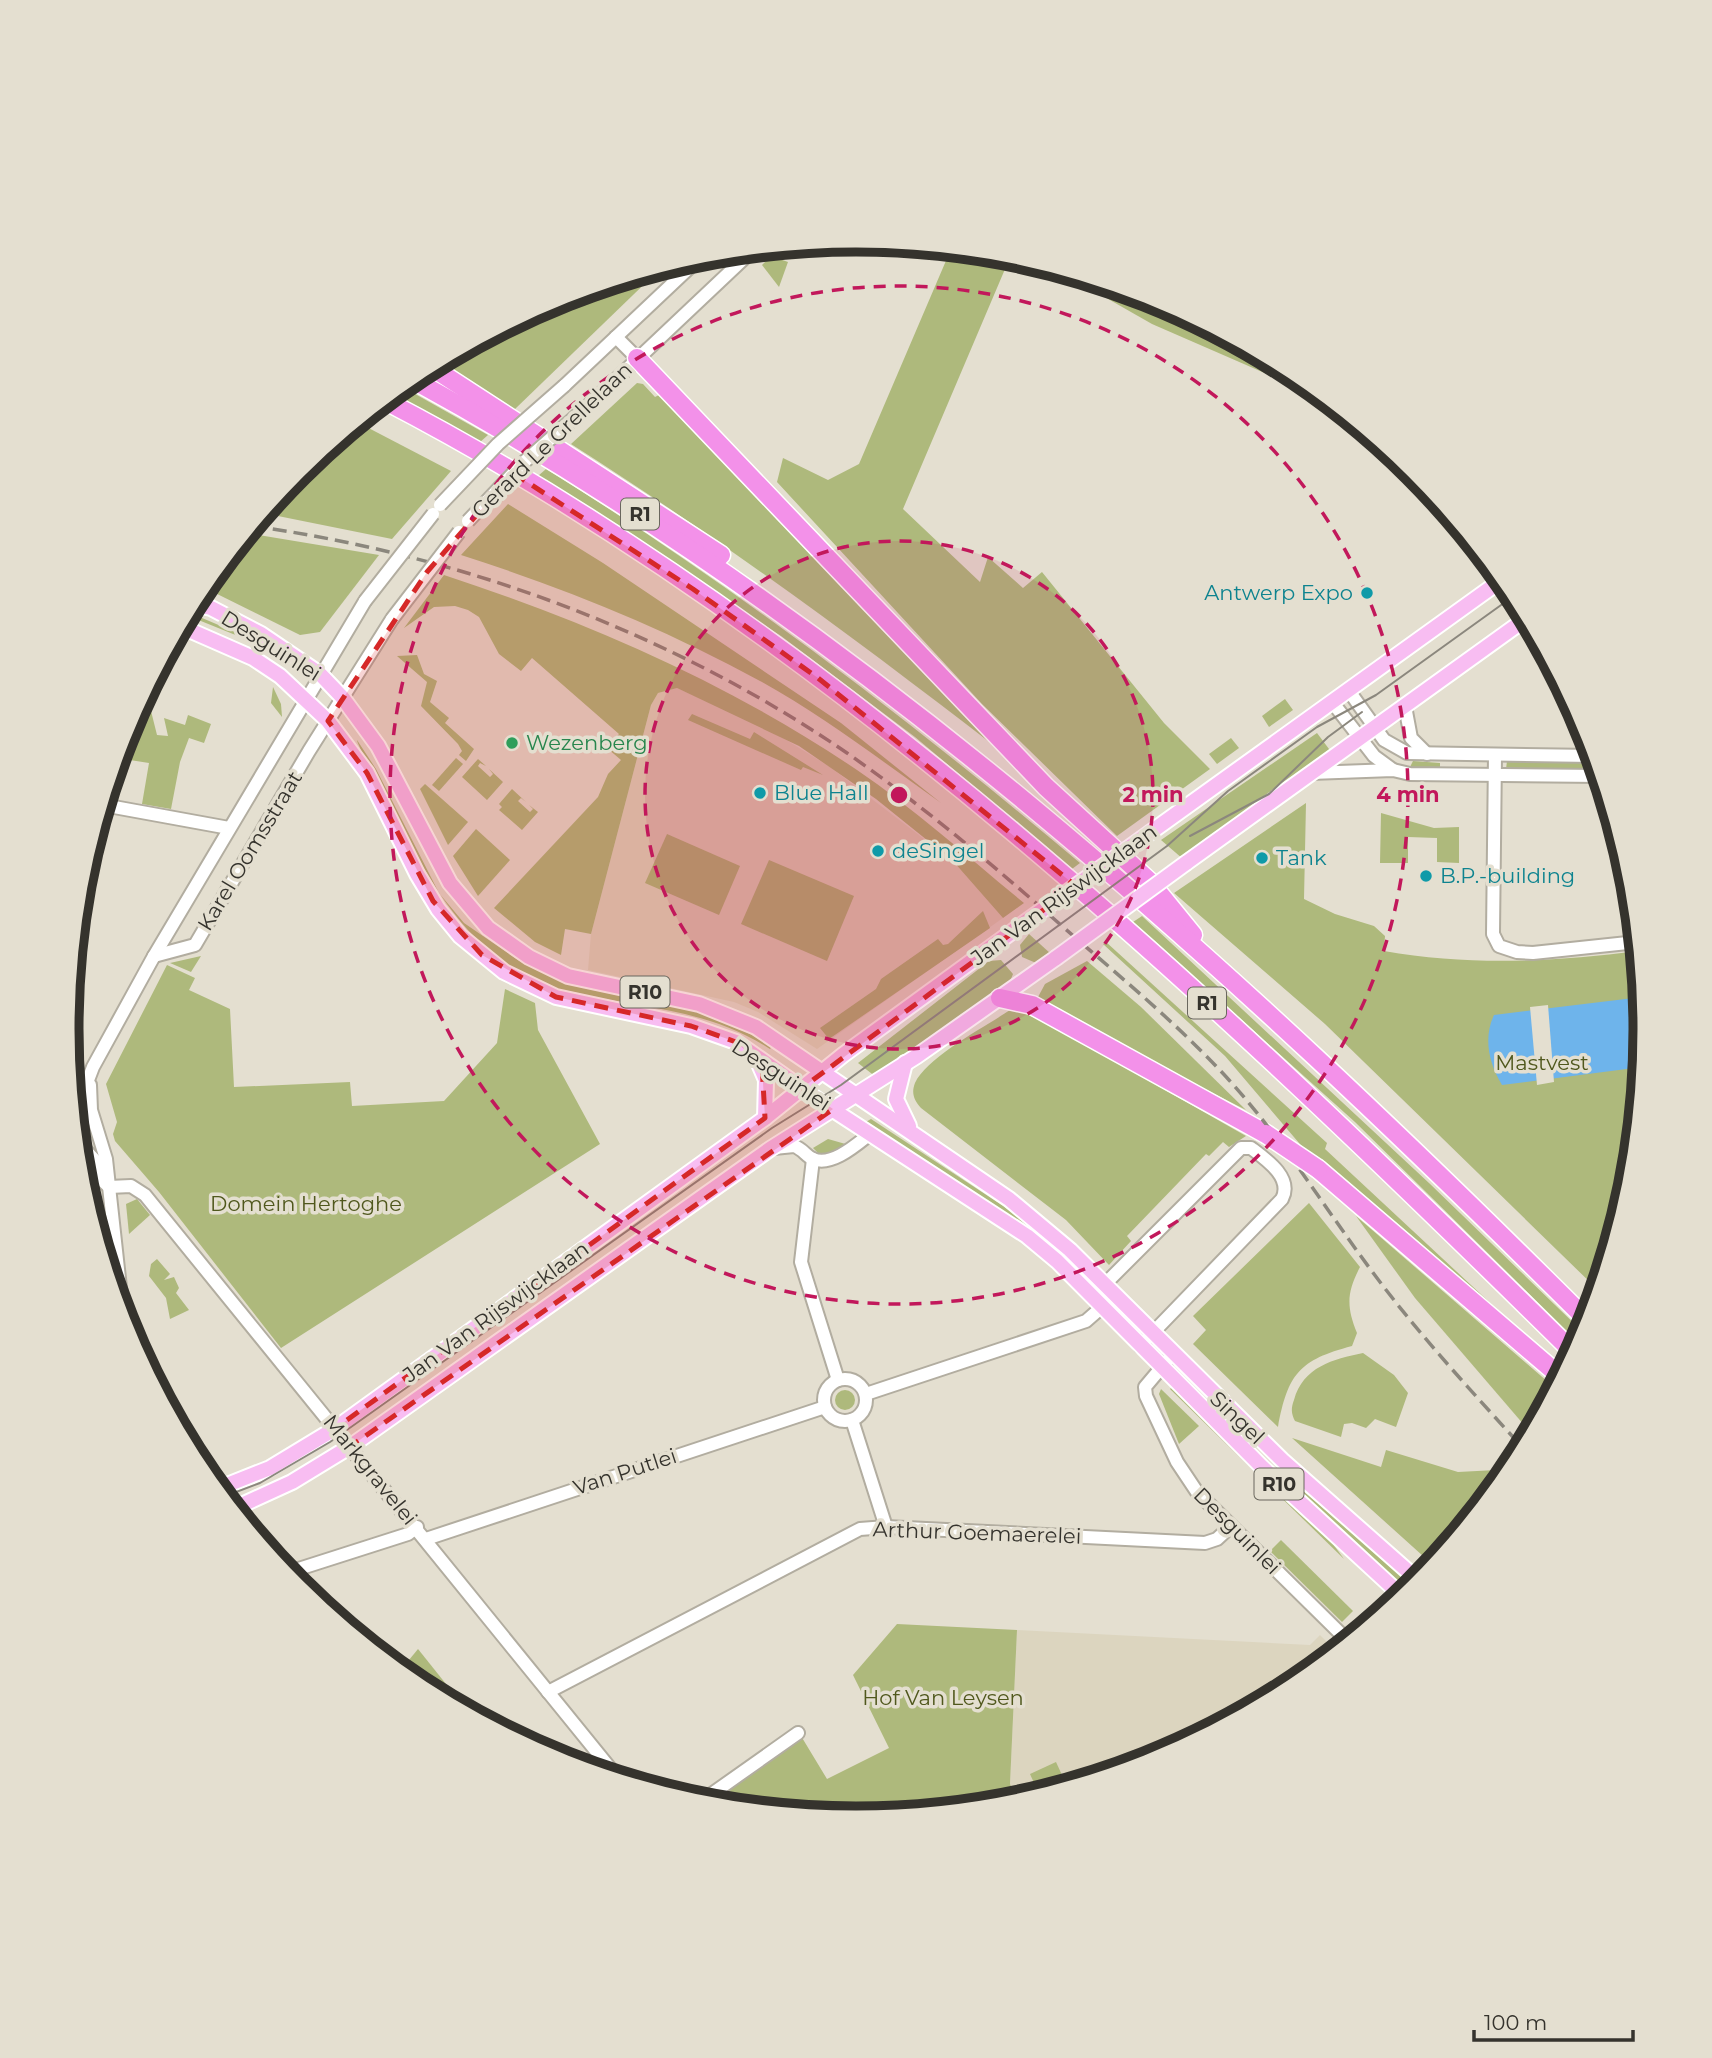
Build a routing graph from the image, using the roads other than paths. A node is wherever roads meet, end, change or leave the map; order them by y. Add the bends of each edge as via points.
1 (742, 260) edge
2 (686, 271) edge
3 (616, 337) junction
4 (637, 358) junction
5 (440, 373) edge
6 (422, 384) edge
7 (393, 405) edge
8 (1494, 586) edge
9 (205, 605) edge
10 (204, 607) edge
11 (211, 608) junction
12 (1519, 624) edge
13 (189, 630) edge
14 (858, 667) junction
15 (320, 674) junction
16 (1349, 691) junction
17 (342, 697) junction
18 (305, 698) junction
19 (1333, 703) junction
20 (1405, 706) junction
21 (327, 720) junction
22 (1374, 728) junction
23 (1360, 738) junction
24 (1427, 754) junction
25 (1496, 755) junction
26 (1583, 756) edge
27 (1393, 770) junction
28 (1311, 774) junction
29 (1494, 776) junction
30 (1591, 776) edge
31 (111, 807) edge
32 (229, 828) junction
33 (1629, 943) edge
34 (154, 956) junction
35 (1226, 976) junction
36 (1000, 998) junction
37 (753, 1053) junction
38 (905, 1063) junction
39 (93, 1067) junction
40 (823, 1072) junction
41 (80, 1085) edge
42 (802, 1088) junction
43 (857, 1094) junction
44 (82, 1097) edge
45 (833, 1109) junction
46 (765, 1118) junction
47 (870, 1133) junction
48 (917, 1135) junction
49 (770, 1149) junction
50 (89, 1154) edge
51 (813, 1159) junction
52 (92, 1171) edge
53 (107, 1173) junction
54 (109, 1187) junction
55 (119, 1274) edge
56 (1104, 1285) junction
57 (1102, 1307) junction
58 (1579, 1312) edge
59 (1152, 1335) junction
60 (1566, 1345) edge
61 (1140, 1346) junction
62 (1172, 1355) junction
63 (1160, 1367) junction
64 (1554, 1371) edge
65 (838, 1380) junction
66 (866, 1394) junction
67 (825, 1407) junction
68 (852, 1420) junction
69 (336, 1428) junction
70 (351, 1446) junction
71 (227, 1485) edge
72 (241, 1504) edge
73 (417, 1527) junction
74 (886, 1527) junction
75 (1230, 1527) junction
76 (426, 1539) junction
77 (297, 1569) edge
78 (1411, 1574) edge
79 (1394, 1589) edge
80 (1342, 1635) edge
81 (548, 1692) junction
82 (798, 1733) dead end
83 (608, 1766) edge
84 (714, 1793) edge

1 - 4 street, Gerard Le Grellelaan
2 - 3 street, Gerard Le Grellelaan
3 - 4 street
3 - 15 street, Gerard Le Grellelaan, bridge via 498,444 440,505 365,601
4 - 17 street, Gerard Le Grellelaan, bridge via 468,520 392,619
4 - 35 highway via 1046,787 1149,881
5 - 14 highway via 698,538 831,632
6 - 14 highway, R1 via 616,499
7 - 60 highway, R1 via 612,534 890,733 1162,962 1339,1124
8 - 16 main road, Jan Van Rijswijcklaan
9 - 11 main road
10 - 11 main road, Desguinlei / R10
11 - 15 main road, Desguinlei / R10 via 261,634
12 - 20 main road, Jan Van Rijswijcklaan
13 - 18 main road, Desguinlei / R10 via 239,650
14 - 35 highway, R1 via 1034,806
15 - 17 main road, Desguinlei / R10
15 - 18 street, Gerard Le Grellelaan
16 - 19 main road, Jan Van Rijswijcklaan
16 - 22 street
17 - 21 street, Gerard Le Grellelaan
17 - 40 main road, Desguinlei / R10 via 378,747 450,883 498,936 568,976 731,1014
18 - 21 main road, Desguinlei / R10
18 - 32 street, Karel Oomsstraat
19 - 23 street
19 - 40 main road, Jan Van Rijswijcklaan, bridge
20 - 22 main road, Jan Van Rijswijcklaan
20 - 24 street via 1411,738
21 - 34 street, Karel Oomsstraat via 195,944
21 - 37 main road, Desguinlei / R10 via 367,773 433,901 482,956 549,994 691,1026
22 - 23 main road, Jan Van Rijswijcklaan
22 - 24 street via 1393,748
23 - 27 street
23 - 28 main road, Jan Van Rijswijcklaan
24 - 25 street
25 - 26 street
25 - 29 street
27 - 28 street
27 - 29 street
28 - 36 main road, Jan Van Rijswijcklaan, bridge
29 - 30 street
29 - 33 street via 1493,934 1499,946 1517,953
31 - 32 street
32 - 34 street, Karel Oomsstraat
34 - 39 street, Karel Oomsstraat
35 - 58 highway, R1
36 - 38 main road, Jan Van Rijswijcklaan
36 - 64 highway, bridge via 1032,1005 1266,1134 1318,1169
37 - 42 main road, Desguinlei / R10
37 - 46 main road via 766,1080
38 - 43 main road, Jan Van Rijswijcklaan
38 - 48 main road, Desguinlei via 897,1099 902,1116
39 - 41 street, Karel Oomsstraat
39 - 44 street, Karel Oomsstraat
39 - 53 street, Karel Oomsstraat via 89,1098
40 - 42 main road, Jan Van Rijswijcklaan
40 - 43 main road, Desguinlei / R10
42 - 45 main road, Desguinlei / R10
42 - 46 main road, Jan Van Rijswijcklaan
43 - 45 main road, Jan Van Rijswijcklaan
43 - 48 main road, Desguinlei / R10
45 - 47 main road, Desguinlei / R10
45 - 49 main road, Jan Van Rijswijcklaan
46 - 69 main road, Jan Van Rijswijcklaan
47 - 51 street via 842,1154
47 - 57 main road, Desguinlei / R10 via 1027,1236
48 - 56 main road, Desguinlei / R10 via 1041,1223
49 - 51 street via 794,1146
49 - 70 main road, Jan Van Rijswijcklaan
50 - 53 street
51 - 65 street via 801,1262
52 - 54 street
53 - 54 street
54 - 55 street
54 - 69 street, Markgravelei via 131,1186 145,1195
56 - 59 main road, Desguinlei / R10
56 - 59 street via 1241,1148 1251,1148 1284,1178 1282,1199
57 - 61 main road, Desguinlei / R10
57 - 66 street via 1086,1321
59 - 61 street
59 - 62 main road, Singel / R10
61 - 63 main road, Desguinlei / R10
62 - 63 street, Desguinlei
62 - 78 main road, Singel / R10
63 - 75 street, Desguinlei via 1147,1382 1146,1396 1185,1477
63 - 79 main road, Singel / R10
65 - 66 street via 858,1382
65 - 67 street via 827,1388
66 - 68 street via 866,1406
67 - 68 street via 833,1418
67 - 76 street, Van Putlei
68 - 74 street
69 - 70 street, Markgravelei
69 - 71 main road, Jan Van Rijswijcklaan via 270,1468
70 - 72 main road, Jan Van Rijswijcklaan via 292,1482
70 - 73 street, Markgravelei
73 - 76 street, Markgravelei
73 - 77 street via 408,1534
74 - 75 street, Arthur Goemaerelei via 1205,1543
74 - 81 street, Arthur Goemaerelei via 860,1529
75 - 80 street, Desguinlei
76 - 81 street, Markgravelei
81 - 83 street, Markgravelei
82 - 84 street

